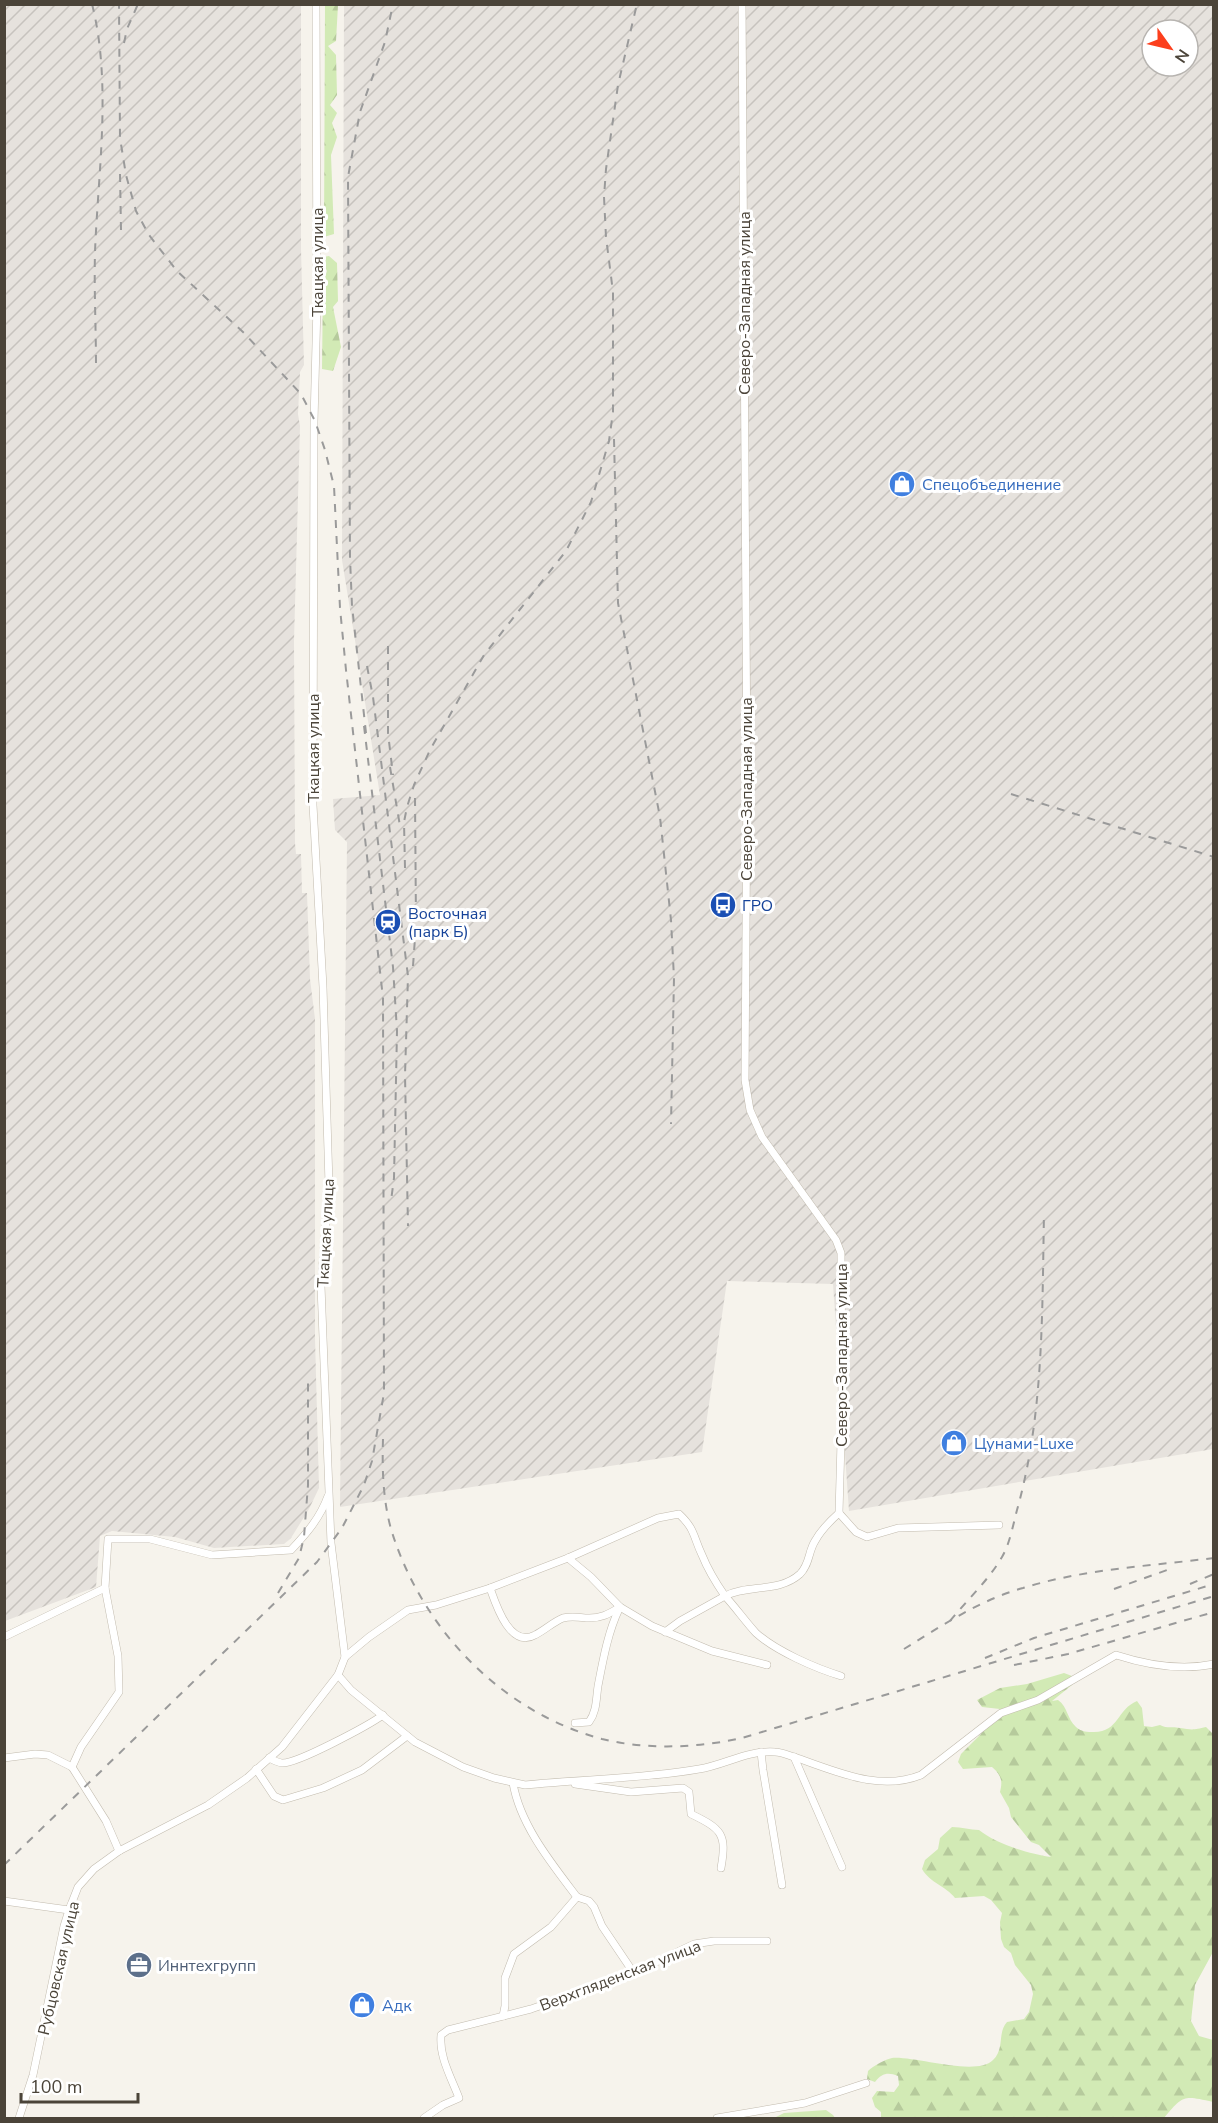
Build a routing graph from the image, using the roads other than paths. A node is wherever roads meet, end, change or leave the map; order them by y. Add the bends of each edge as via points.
1 (316, 4) edge
2 (742, 4) edge
3 (330, 1491) junction
4 (839, 1513) junction
5 (999, 1525) dead end
6 (568, 1558) junction
7 (105, 1588) junction
8 (490, 1588) junction
9 (725, 1596) junction
10 (620, 1606) junction
11 (665, 1632) junction
12 (4, 1637) edge
13 (345, 1657) junction
14 (767, 1665) dead end
15 (1214, 1665) edge
16 (338, 1675) junction
17 (841, 1676) dead end
18 (383, 1715) junction
19 (576, 1723) dead end
20 (407, 1736) junction
21 (761, 1752) junction
22 (794, 1757) junction
23 (4, 1758) edge
24 (269, 1758) junction
25 (72, 1767) junction
26 (256, 1769) junction
27 (565, 1782) junction
28 (513, 1783) junction
29 (119, 1851) junction
30 (842, 1867) dead end
31 (721, 1868) dead end
32 (782, 1886) dead end
33 (577, 1897) junction
34 (4, 1901) edge
35 (69, 1910) junction
36 (767, 1941) dead end
37 (631, 1974) junction
38 (503, 2016) junction
39 (866, 2083) dead end
40 (19, 2118) edge
41 (424, 2118) edge
42 (717, 2118) edge

1 - 3 street, Ткацкая улица via 313,805 329,1184 321,1286
2 - 4 street, Северо-Западная улица via 746,1080 750,1110 762,1137 836,1240 841,1253
3 - 7 street, Ткацкая улица via 322,1512 291,1550 212,1554 150,1539 108,1539
3 - 13 street, Ткацкая улица via 331,1543
4 - 5 street via 856,1532 867,1537 898,1528
4 - 9 street via 813,1543 807,1565 799,1575 784,1583
6 - 8 street
6 - 9 street via 658,1518 679,1514 692,1526 714,1581
6 - 10 street
7 - 12 street
7 - 25 street via 118,1656 119,1692
8 - 10 street via 496,1608 510,1629 524,1638 533,1637 564,1618 597,1618
8 - 13 street via 408,1610
9 - 11 street
9 - 17 street via 758,1634 772,1644
10 - 11 street
10 - 19 street via 612,1625 595,1711 589,1722
11 - 14 street via 712,1651
13 - 16 street, Рубцовская улица
15 - 22 street via 1175,1667 1116,1655 1038,1700 1001,1713 921,1775 907,1780 867,1780
16 - 18 street
16 - 24 street, Рубцовская улица
18 - 20 street
18 - 24 street via 366,1728 297,1758 282,1763
20 - 26 street via 362,1770 283,1800 274,1796
20 - 28 street via 452,1762
21 - 22 street
21 - 27 street via 703,1769
21 - 32 street
22 - 30 street
23 - 25 street via 48,1755
24 - 26 street, Рубцовская улица
25 - 29 street via 106,1821
26 - 29 street, Рубцовская улица via 208,1805
27 - 28 street
27 - 31 street via 631,1792 683,1788 689,1792 691,1814 711,1825 723,1839
28 - 33 street via 527,1825
29 - 35 street, Рубцовская улица via 78,1887
33 - 37 street via 594,1906
33 - 38 street via 551,1927 514,1954 505,1978
34 - 35 street
35 - 40 street, Рубцовская улица via 33,2075
36 - 37 street, Верхгляденская улица via 694,1944
37 - 38 street, Верхгляденская улица
38 - 41 street, Верхгляденская улица via 441,2034 442,2055 459,2098
39 - 42 street via 806,2103

